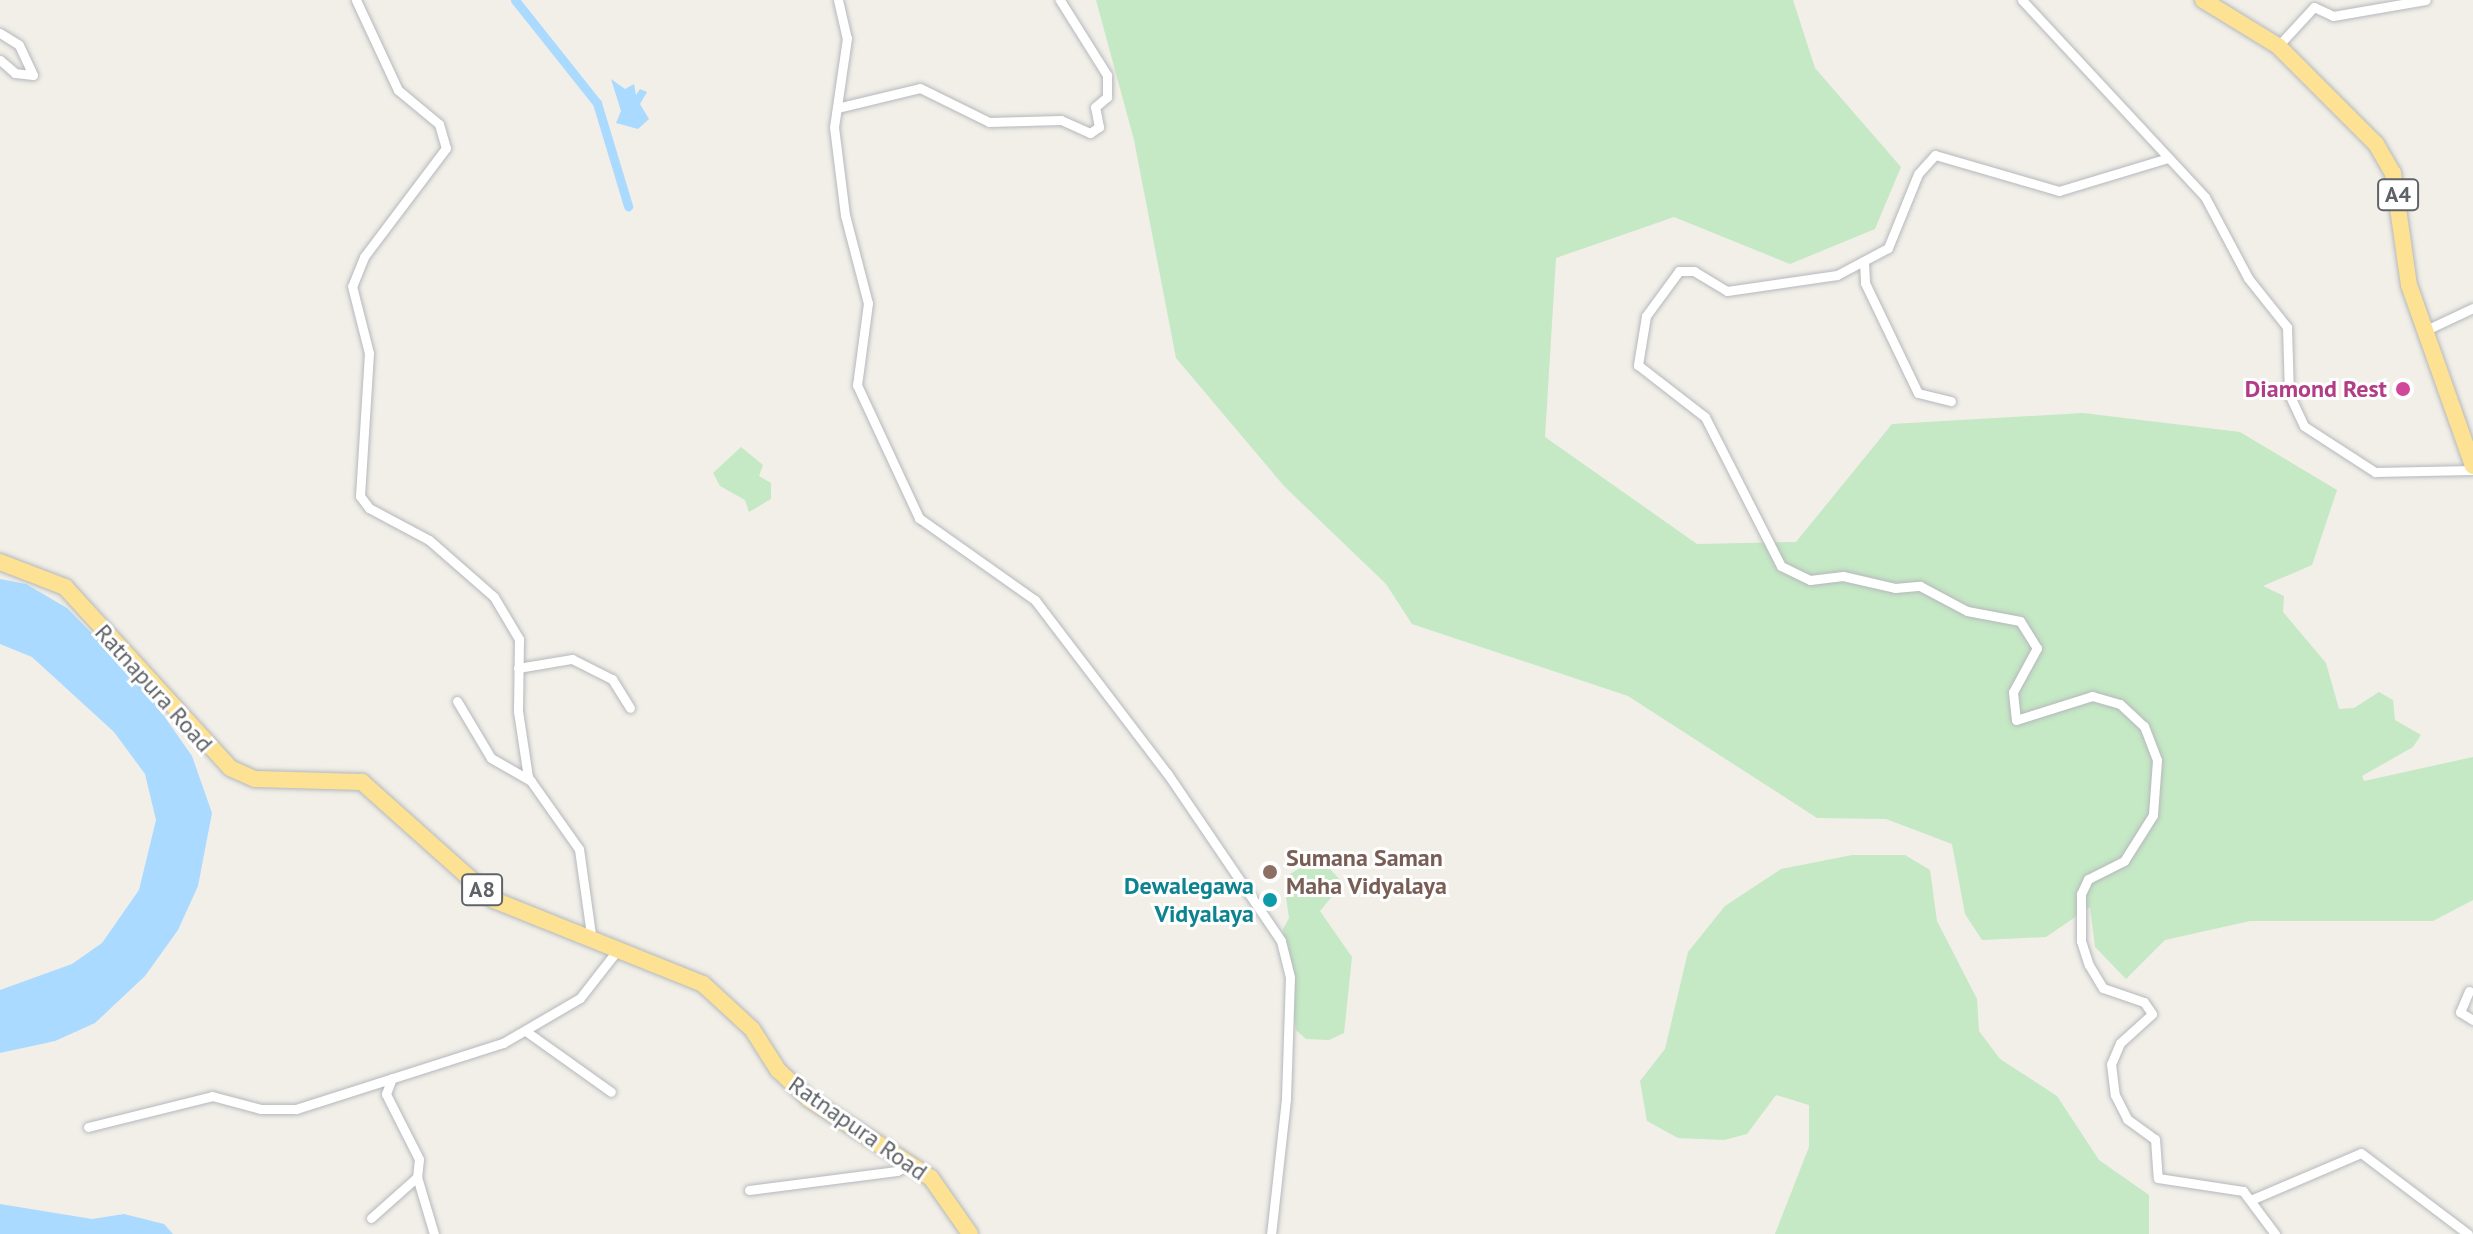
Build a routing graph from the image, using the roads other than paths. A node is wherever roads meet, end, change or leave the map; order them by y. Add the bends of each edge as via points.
1 (356, 0) edge
2 (838, 0) edge
3 (1060, 0) edge
4 (2022, 0) edge
5 (2203, 0) edge
6 (2426, 0) edge
7 (0, 33) edge
8 (2278, 46) junction
9 (0, 60) edge
10 (837, 108) junction
11 (2168, 158) junction
12 (1864, 262) junction
13 (2473, 308) edge
14 (2424, 331) junction
15 (1951, 401) dead end
16 (2473, 468) edge
17 (0, 562) edge
18 (518, 668) junction
19 (457, 701) dead end
20 (630, 708) dead end
21 (531, 781) junction
22 (591, 934) junction
23 (620, 946) junction
24 (2469, 991) dead end
25 (2473, 1020) edge
26 (527, 1032) junction
27 (392, 1078) junction
28 (611, 1092) dead end
29 (88, 1127) dead end
30 (913, 1161) junction
31 (417, 1177) junction
32 (749, 1190) dead end
33 (2253, 1199) junction
34 (371, 1218) dead end
35 (434, 1234) edge
36 (970, 1234) edge
37 (1271, 1234) edge
38 (2275, 1234) edge
39 (2468, 1234) edge

1 - 18 street via 398,90 439,124 446,148 364,257 352,286 369,353 360,496 369,508 429,540 494,597 519,639
2 - 10 street via 847,38
3 - 10 street via 1107,75 1107,97 1095,107 1099,127 1090,133 1061,120 989,122 920,88
4 - 11 street
5 - 8 highway, A4
6 - 8 street via 2333,16 2314,7
7 - 9 street via 19,45 33,75 15,73
8 - 14 highway, A4 via 2376,144 2393,173 2409,285
10 - 37 street via 845,215 868,303 857,385 919,518 1035,600 1167,773 1281,941 1290,977 1287,1084
11 - 12 street via 2059,191 1935,155 1918,174 1888,248
11 - 16 street via 2205,197 2248,278 2283,319 2289,394 2304,426 2375,472
12 - 15 street via 1865,283 1918,393
12 - 33 street via 1837,275 1748,290 1719,289 1694,271 1679,271 1646,316 1638,365 1705,417 1781,566 1810,580 1843,576 1895,588 1920,586 1967,611 2020,621 2037,648 2013,692 2016,720 2092,696 2120,704 2144,726 2157,760 2153,815 2124,861 2088,879 2081,894 2081,941 2103,988 2144,1002 2152,1014 2120,1043 2111,1064 2121,1109 2155,1139 2158,1178 2203,1188 2233,1186
13 - 14 street
14 - 16 highway, A4
17 - 22 highway, Ratnapura Road / A8 via 65,587 230,768 270,781 362,782 494,900
18 - 20 street via 572,659 612,679
18 - 21 street via 518,711
19 - 21 street via 491,758
21 - 22 street via 579,849
22 - 23 highway, Ratnapura Road / A8
23 - 26 street via 580,998
23 - 30 highway, Ratnapura Road / A8 via 703,984 752,1029 778,1070 809,1099
24 - 25 street via 2460,1012
26 - 27 street
26 - 28 street
27 - 29 street via 296,1109 261,1109 212,1096
27 - 31 street via 386,1094 419,1159
30 - 32 street via 897,1171
30 - 36 highway, Ratnapura Road / A8
31 - 34 street
31 - 35 street
33 - 38 street
33 - 39 street via 2361,1153

